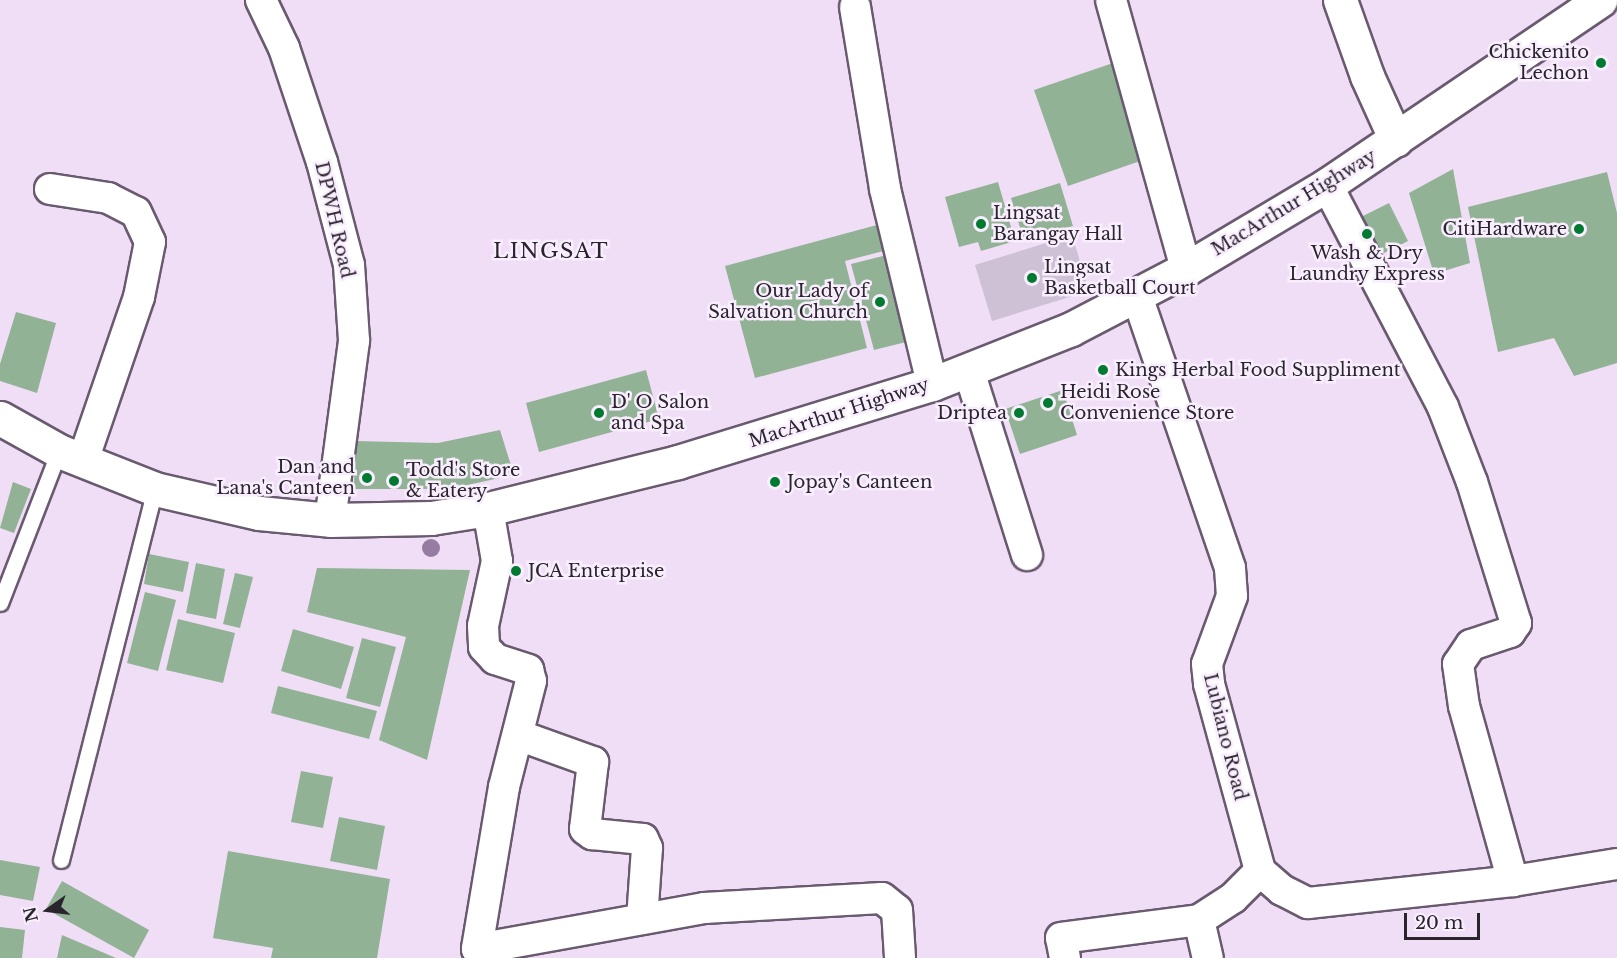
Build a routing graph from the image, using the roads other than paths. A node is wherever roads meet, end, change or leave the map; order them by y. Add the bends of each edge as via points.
1 (261, 0) edge
2 (1111, 0) edge
3 (1340, 0) edge
4 (1600, 0) edge
5 (855, 7) dead end
6 (1396, 140) junction
7 (1327, 185) junction
8 (50, 189) dead end
9 (1186, 269) junction
10 (1137, 296) junction
11 (969, 371) junction
12 (932, 384) junction
13 (0, 418) edge
14 (71, 456) junction
15 (155, 489) junction
16 (488, 509) junction
17 (330, 520) junction
18 (1027, 555) dead end
19 (0, 603) edge
20 (518, 735) junction
21 (61, 861) dead end
22 (1617, 864) edge
23 (1260, 871) junction
24 (1513, 881) junction
25 (642, 919) junction
26 (1199, 920) junction
27 (1063, 948) edge
28 (477, 954) edge
29 (900, 958) edge
30 (1208, 958) edge

1 - 17 street, DPWH Road via 284,48 322,162 348,265 354,341
2 - 9 street
3 - 6 main road via 1367,76
4 - 6 main road, MacArthur Highway
5 - 12 street via 885,189
6 - 7 main road, MacArthur Highway
7 - 9 main road, MacArthur Highway
7 - 24 street via 1443,407 1472,482 1514,614 1516,622 1510,632 1471,645 1458,664 1464,706
8 - 14 street via 108,198 136,212 150,242 139,297
9 - 10 main road, MacArthur Highway
10 - 11 main road, MacArthur Highway via 1071,329
10 - 23 street, Lubiano Road via 1230,568 1232,596 1208,664 1209,684
11 - 12 main road, MacArthur Highway
11 - 18 street
12 - 16 main road, MacArthur Highway via 750,442
13 - 14 main road, MacArthur Highway
14 - 15 main road, MacArthur Highway
14 - 19 lane
15 - 17 main road, MacArthur Highway via 259,513
15 - 21 lane
16 - 17 main road, MacArthur Highway via 431,518
16 - 20 street via 497,561 483,626 484,647 495,658 528,670 531,681
20 - 25 street via 593,762 585,829 592,834 643,839 647,848
20 - 28 street via 504,788
22 - 24 street
23 - 24 street via 1282,890 1308,903
23 - 26 street via 1233,898
25 - 28 street
25 - 29 street via 704,908 882,898 897,910
26 - 27 street
26 - 30 street

